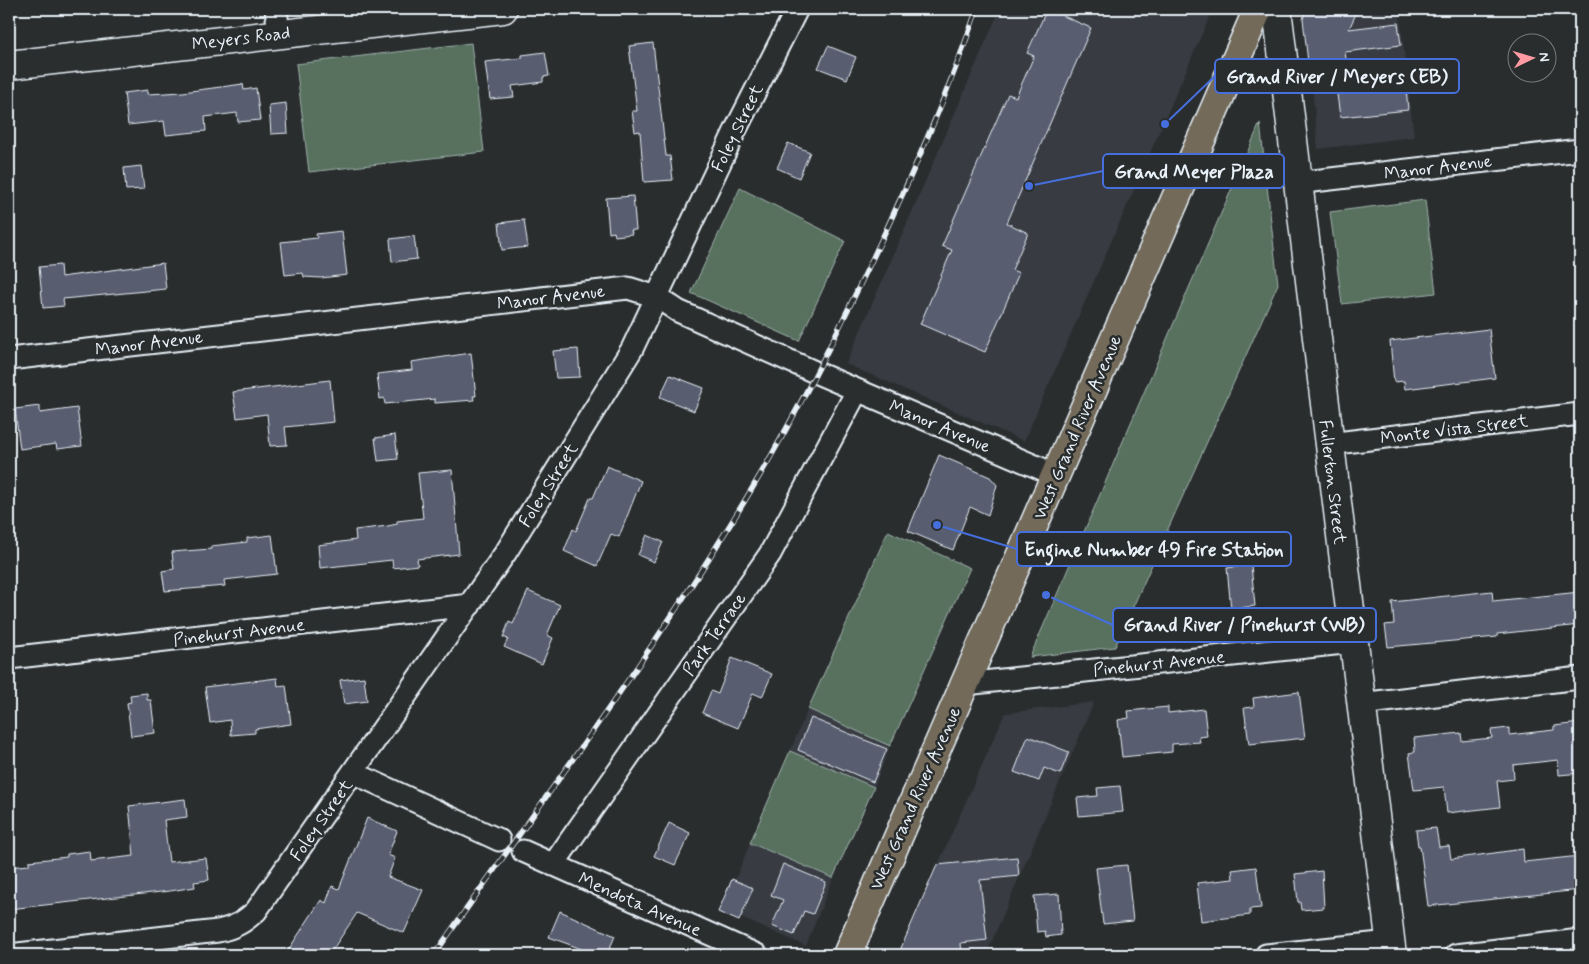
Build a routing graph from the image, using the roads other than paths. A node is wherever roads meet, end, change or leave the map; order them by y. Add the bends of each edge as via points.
1 (503, 9) edge
2 (797, 9) edge
3 (1258, 9) edge
4 (1276, 9) edge
5 (278, 21) edge
6 (9, 65) edge
7 (1580, 150) edge
8 (1296, 183) junction
9 (657, 297) junction
10 (9, 359) edge
11 (857, 391) junction
12 (1580, 414) edge
13 (1328, 444) junction
14 (1056, 475) junction
15 (470, 605) junction
16 (1353, 642) junction
17 (9, 658) edge
18 (1580, 678) edge
19 (965, 684) junction
20 (1360, 704) junction
21 (354, 774) junction
22 (499, 840) dead end
23 (523, 851) dead end
24 (552, 865) junction
25 (1580, 940) edge
26 (1391, 949) edge
27 (9, 955) edge
28 (757, 955) edge
29 (847, 955) edge
30 (1266, 955) edge
31 (1456, 955) edge

1 - 5 street, Meyers Road
2 - 9 street, Foley Street
3 - 14 main road, West Grand River Avenue
4 - 8 street, Fullerton Street
5 - 6 street, Meyers Road
7 - 8 street, Manor Avenue
8 - 13 street, Fullerton Street
9 - 10 street, Manor Avenue via 628,288
9 - 11 street, Manor Avenue via 678,311
9 - 15 street, Foley Street via 632,349
11 - 14 street, Manor Avenue
11 - 24 street, Park Terrace via 770,554
12 - 13 street, Monte Vista Street
13 - 16 street, Fullerton Street
14 - 19 main road, West Grand River Avenue
15 - 17 street, Pinehurst Avenue
15 - 21 street, Foley Street
16 - 19 street, Pinehurst Avenue
16 - 20 street, Fullerton Street
18 - 20 street
19 - 29 main road, West Grand River Avenue
20 - 26 street, Fullerton Street
21 - 22 street
21 - 27 street, Foley Street via 256,911 239,924 218,931
23 - 24 street, Mendota Avenue
24 - 28 street, Mendota Avenue
25 - 31 street
26 - 30 street

